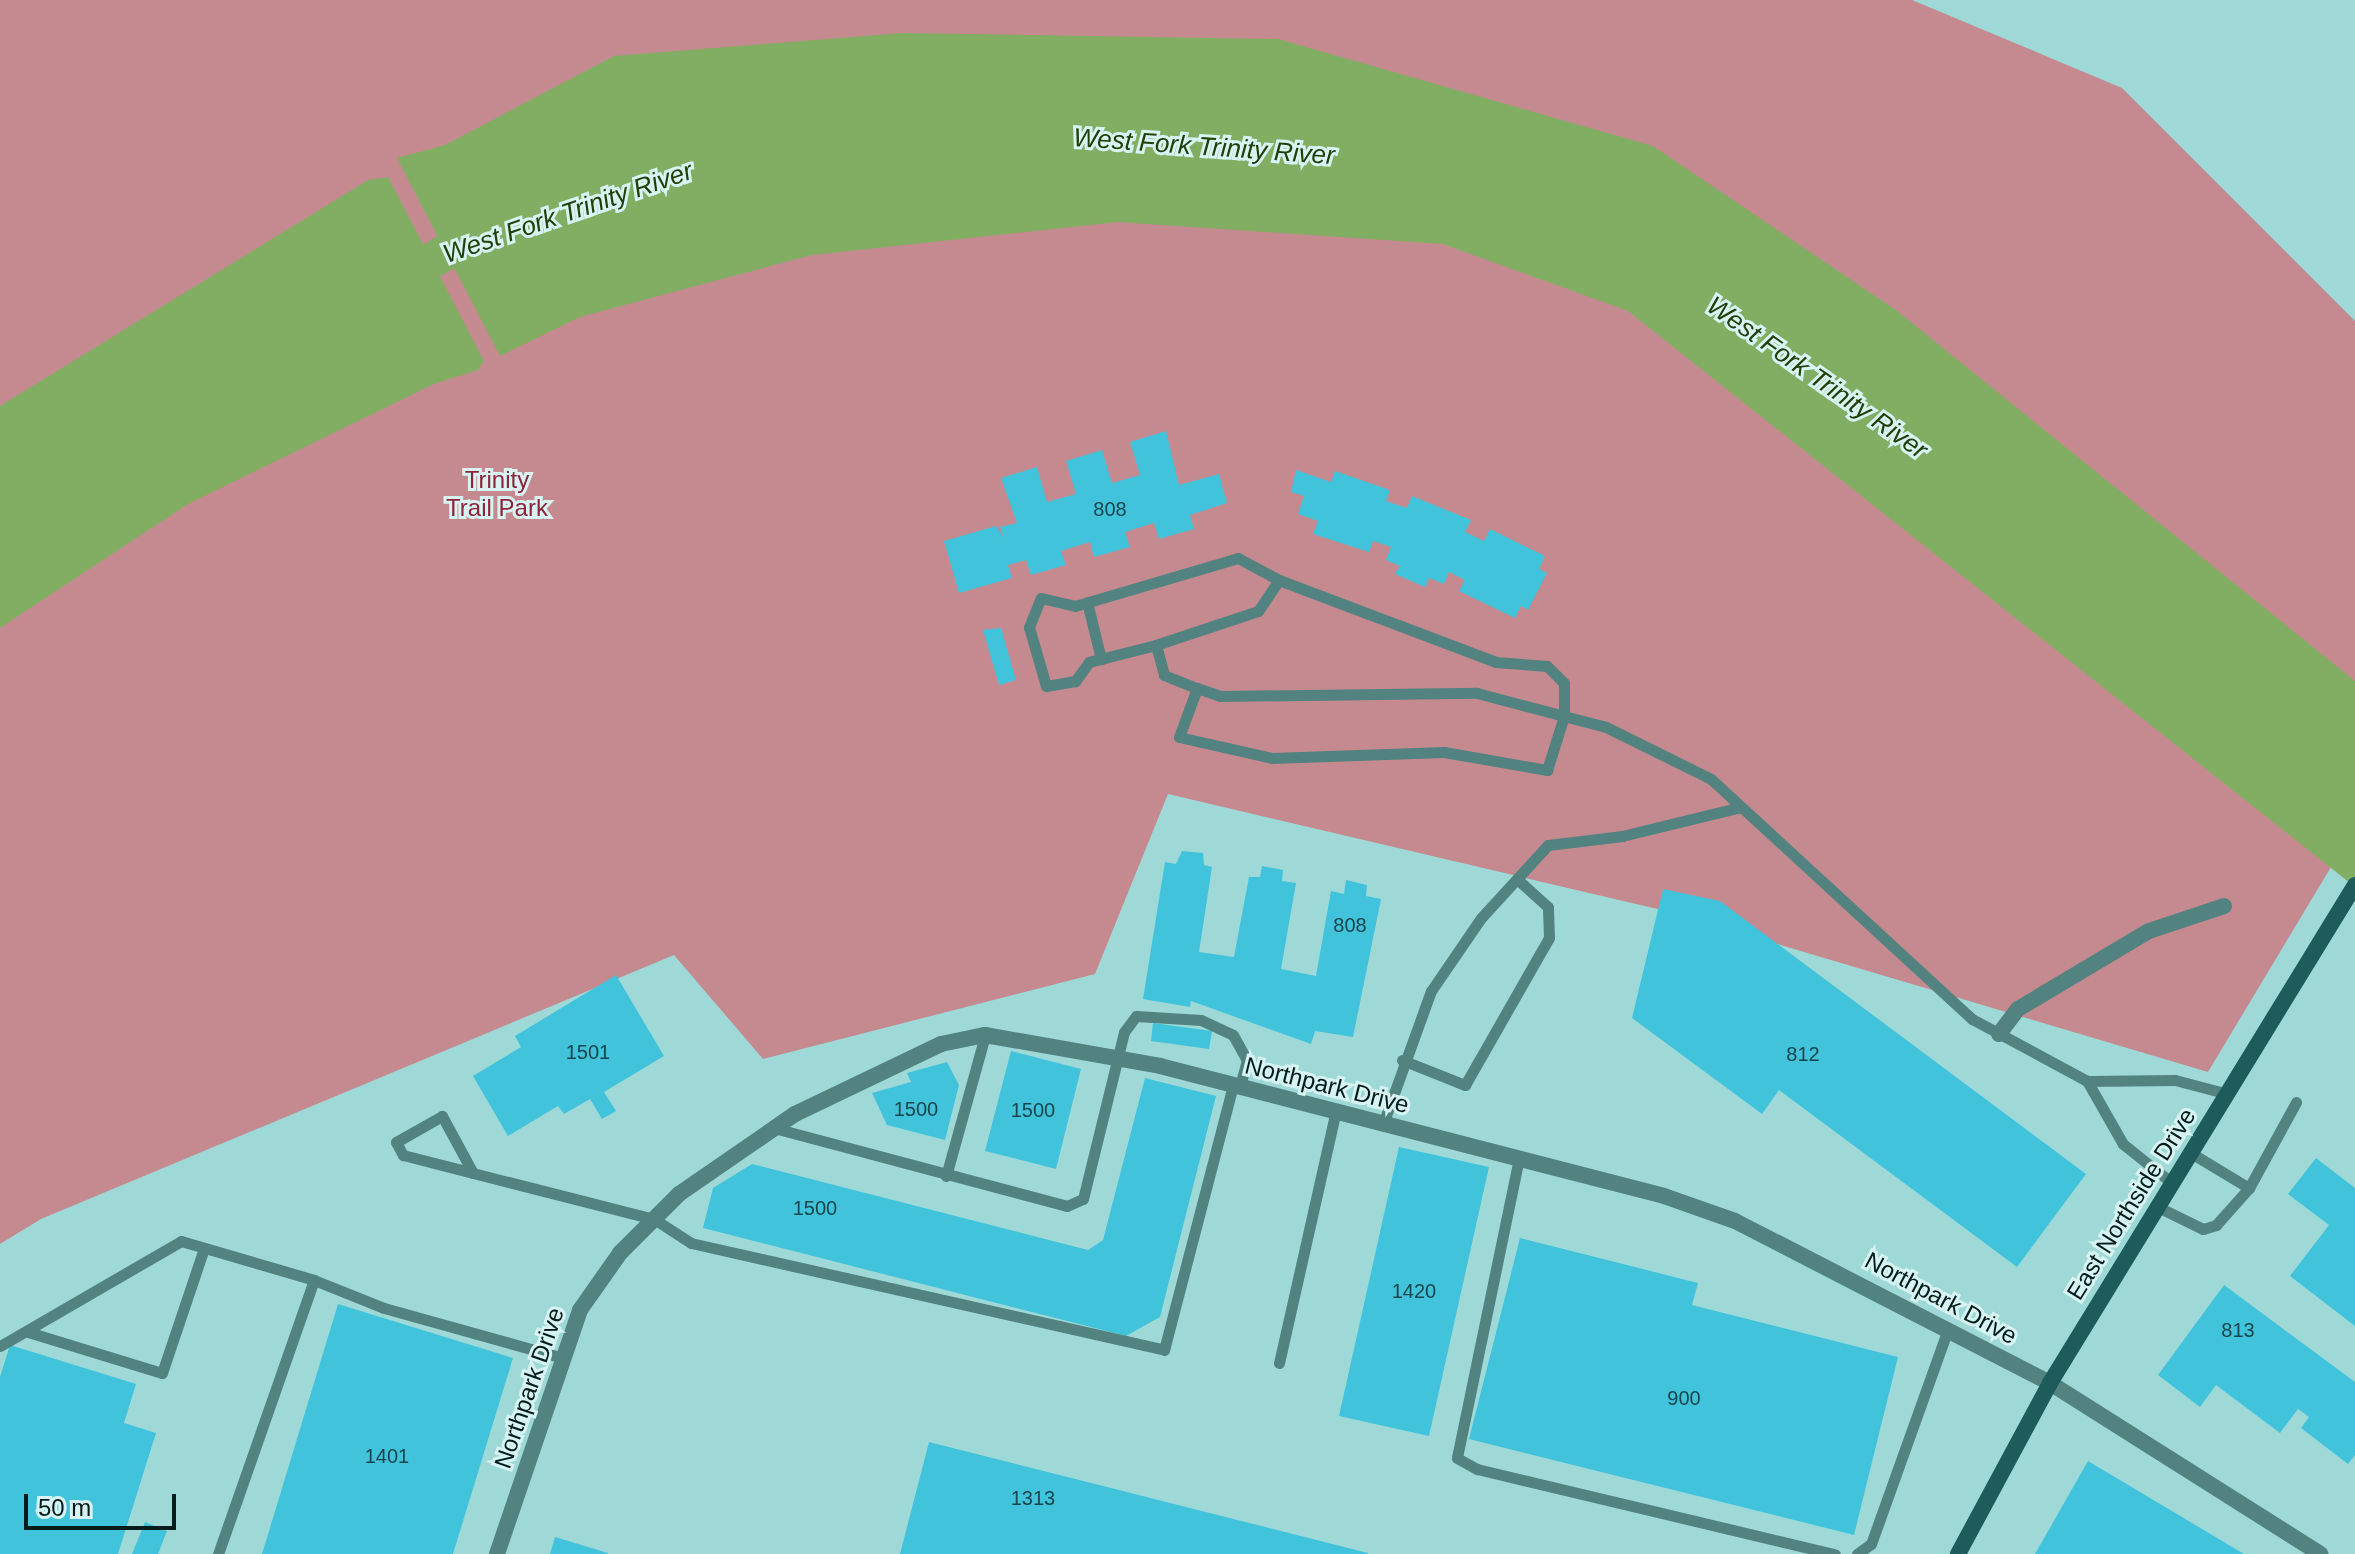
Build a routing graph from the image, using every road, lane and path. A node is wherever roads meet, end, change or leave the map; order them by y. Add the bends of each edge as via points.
1 (1279, 580) junction
2 (1087, 602) junction
3 (1156, 645) junction
4 (1101, 659) junction
5 (1197, 688) junction
6 (1564, 716) junction
7 (1741, 807) junction
8 (1517, 879) junction
9 (2355, 885) edge
10 (2224, 906) dead end
11 (1999, 1034) junction
12 (985, 1035) junction
13 (1118, 1059) junction
14 (1402, 1060) junction
15 (2087, 1081) junction
16 (1237, 1086) junction
17 (2228, 1094) junction
18 (2296, 1102) dead end
19 (1336, 1111) junction
20 (1383, 1124) junction
21 (774, 1128) junction
22 (2191, 1153) junction
23 (1519, 1158) junction
24 (473, 1173) junction
25 (946, 1176) junction
26 (2172, 1183) junction
27 (2249, 1188) junction
28 (2158, 1207) junction
29 (654, 1219) junction
30 (204, 1248) junction
31 (314, 1280) junction
32 (1948, 1329) junction
33 (28, 1332) junction
34 (0, 1346) edge
35 (563, 1358) junction
36 (1279, 1363) dead end
37 (2050, 1383) junction
38 (218, 1554) edge
39 (497, 1554) edge
40 (1835, 1554) edge
41 (1857, 1554) edge
42 (1958, 1554) edge
43 (2320, 1554) edge

1 - 2 lane via 1238,558
1 - 3 lane via 1258,611
1 - 6 lane via 1496,662 1547,666 1564,683
2 - 4 lane
2 - 4 lane via 1041,598 1029,627 1046,686 1075,681 1089,662
3 - 4 lane
3 - 5 lane via 1164,675
5 - 6 lane via 1220,696 1477,693
5 - 6 lane via 1179,737 1272,758 1444,752 1547,770
6 - 7 lane via 1606,727 1711,779
7 - 8 lane via 1622,836 1548,845
7 - 11 lane via 1972,1019
8 - 14 lane via 1431,991
8 - 14 lane via 1548,907 1549,938 1465,1085
9 - 17 street, East Northside Drive
10 - 11 street via 2149,931 2018,1009
11 - 15 lane
12 - 13 street, Northpark Drive
12 - 21 street, Northpark Drive via 941,1044 888,1066
12 - 25 lane
13 - 16 street, Northpark Drive
13 - 16 lane via 1136,1016 1201,1020 1244,1046
13 - 25 lane via 1083,1199 1067,1206
14 - 20 lane
15 - 17 lane via 2175,1080
15 - 26 lane via 2123,1144
16 - 19 street, Northpark Drive
16 - 29 lane via 1164,1350 691,1243
17 - 22 street, East Northside Drive
18 - 27 lane
19 - 20 street, Northpark Drive
19 - 36 lane
20 - 23 street, Northpark Drive
21 - 25 lane
21 - 29 street, Northpark Drive
22 - 26 street, East Northside Drive
22 - 27 lane
23 - 32 street, Northpark Drive via 1735,1221
23 - 40 lane via 1457,1458 1477,1469
24 - 24 lane via 403,1155 396,1142 442,1116
24 - 29 lane
26 - 28 street, East Northside Drive
27 - 28 lane via 2216,1225 2203,1229
28 - 37 street, East Northside Drive
29 - 35 street, Northpark Drive via 620,1253 580,1310
30 - 31 lane
30 - 33 lane via 181,1241
30 - 33 lane via 162,1373
31 - 35 lane via 384,1308
31 - 38 lane
32 - 37 street, Northpark Drive
32 - 41 lane via 1871,1544
33 - 34 lane
35 - 39 street, Northpark Drive
37 - 42 street, East Northside Drive
37 - 43 street, Northpark Drive

